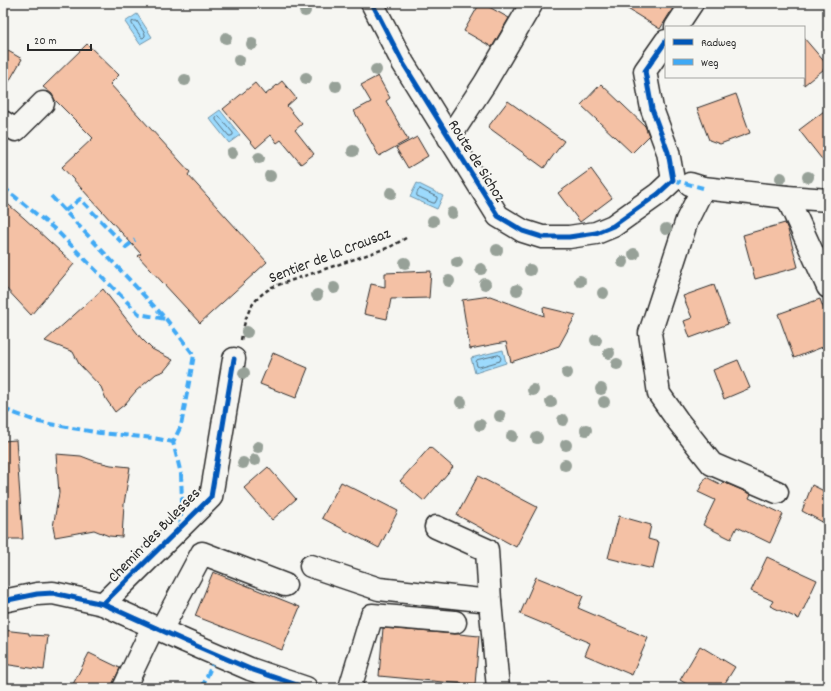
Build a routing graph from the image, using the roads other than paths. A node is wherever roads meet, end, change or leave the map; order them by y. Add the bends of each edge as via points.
1 (372, 3) edge
2 (532, 3) edge
3 (692, 3) edge
4 (677, 26) edge
5 (665, 42) edge
6 (43, 103) dead end
7 (3, 122) edge
8 (449, 138) junction
9 (673, 180) junction
10 (703, 188) junction
11 (787, 197) junction
12 (828, 200) edge
13 (828, 287) edge
14 (234, 359) road end
15 (777, 492) dead end
16 (436, 527) dead end
17 (311, 566) dead end
18 (285, 585) dead end
19 (3, 601) edge
20 (490, 601) junction
21 (103, 604) junction
22 (455, 622) dead end
23 (157, 629) junction
24 (124, 688) edge
25 (306, 688) edge
26 (350, 688) edge
27 (498, 688) edge

1 - 8 street, Route de Sichoz via 403,63
2 - 8 street
3 - 4 street
5 - 9 street via 645,71 652,109 668,152
6 - 7 street via 16,130
8 - 9 street, Route de Sichoz via 498,216 523,231 542,237 596,233 613,226
9 - 10 street
10 - 11 street
10 - 15 street via 687,220 650,333 658,394 712,464
11 - 12 street
11 - 13 street
14 - 21 street, Chemin des Bulesses via 211,497
16 - 20 street via 487,550
17 - 20 street via 379,589
18 - 23 street via 202,553
19 - 21 street, Chemin des Bulesses via 53,593
20 - 27 street
21 - 23 street, Chemin des Bulesses
22 - 26 street via 372,615
23 - 24 street
23 - 25 street, Chemin des Bulesses via 250,669

